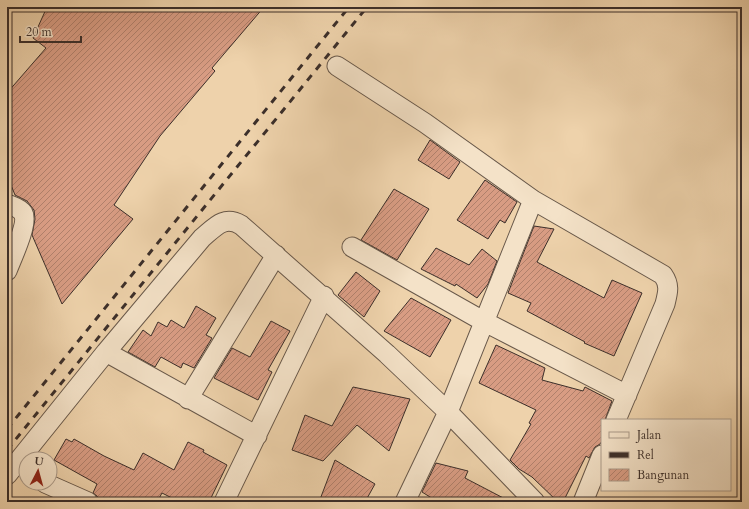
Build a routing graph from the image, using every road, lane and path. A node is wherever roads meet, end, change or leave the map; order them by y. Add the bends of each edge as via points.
1 (337, 66) dead end
2 (533, 200) junction
3 (7, 204) edge
4 (352, 247) dead end
5 (276, 255) junction
6 (7, 271) edge
7 (324, 296) junction
8 (483, 321) junction
9 (106, 352) junction
10 (627, 395) junction
11 (188, 399) junction
12 (448, 412) junction
13 (616, 419) edge
14 (256, 436) junction
15 (601, 457) edge
16 (15, 473) edge
17 (58, 489) edge
18 (88, 502) edge
19 (224, 502) edge
20 (405, 502) edge
21 (535, 502) edge
22 (583, 502) edge

1 - 2 street via 425,122
2 - 8 street
2 - 10 street via 663,275 668,283 668,293 659,320
3 - 6 street via 22,212 24,216 20,236
4 - 8 street
5 - 7 street
5 - 9 street via 235,222 224,221 218,224 202,238
5 - 11 street
7 - 12 street
7 - 14 street
8 - 10 street
8 - 12 street
9 - 11 street
9 - 16 street
10 - 13 street
11 - 14 street
12 - 20 street
12 - 21 street
14 - 19 street
15 - 22 street
17 - 18 street

